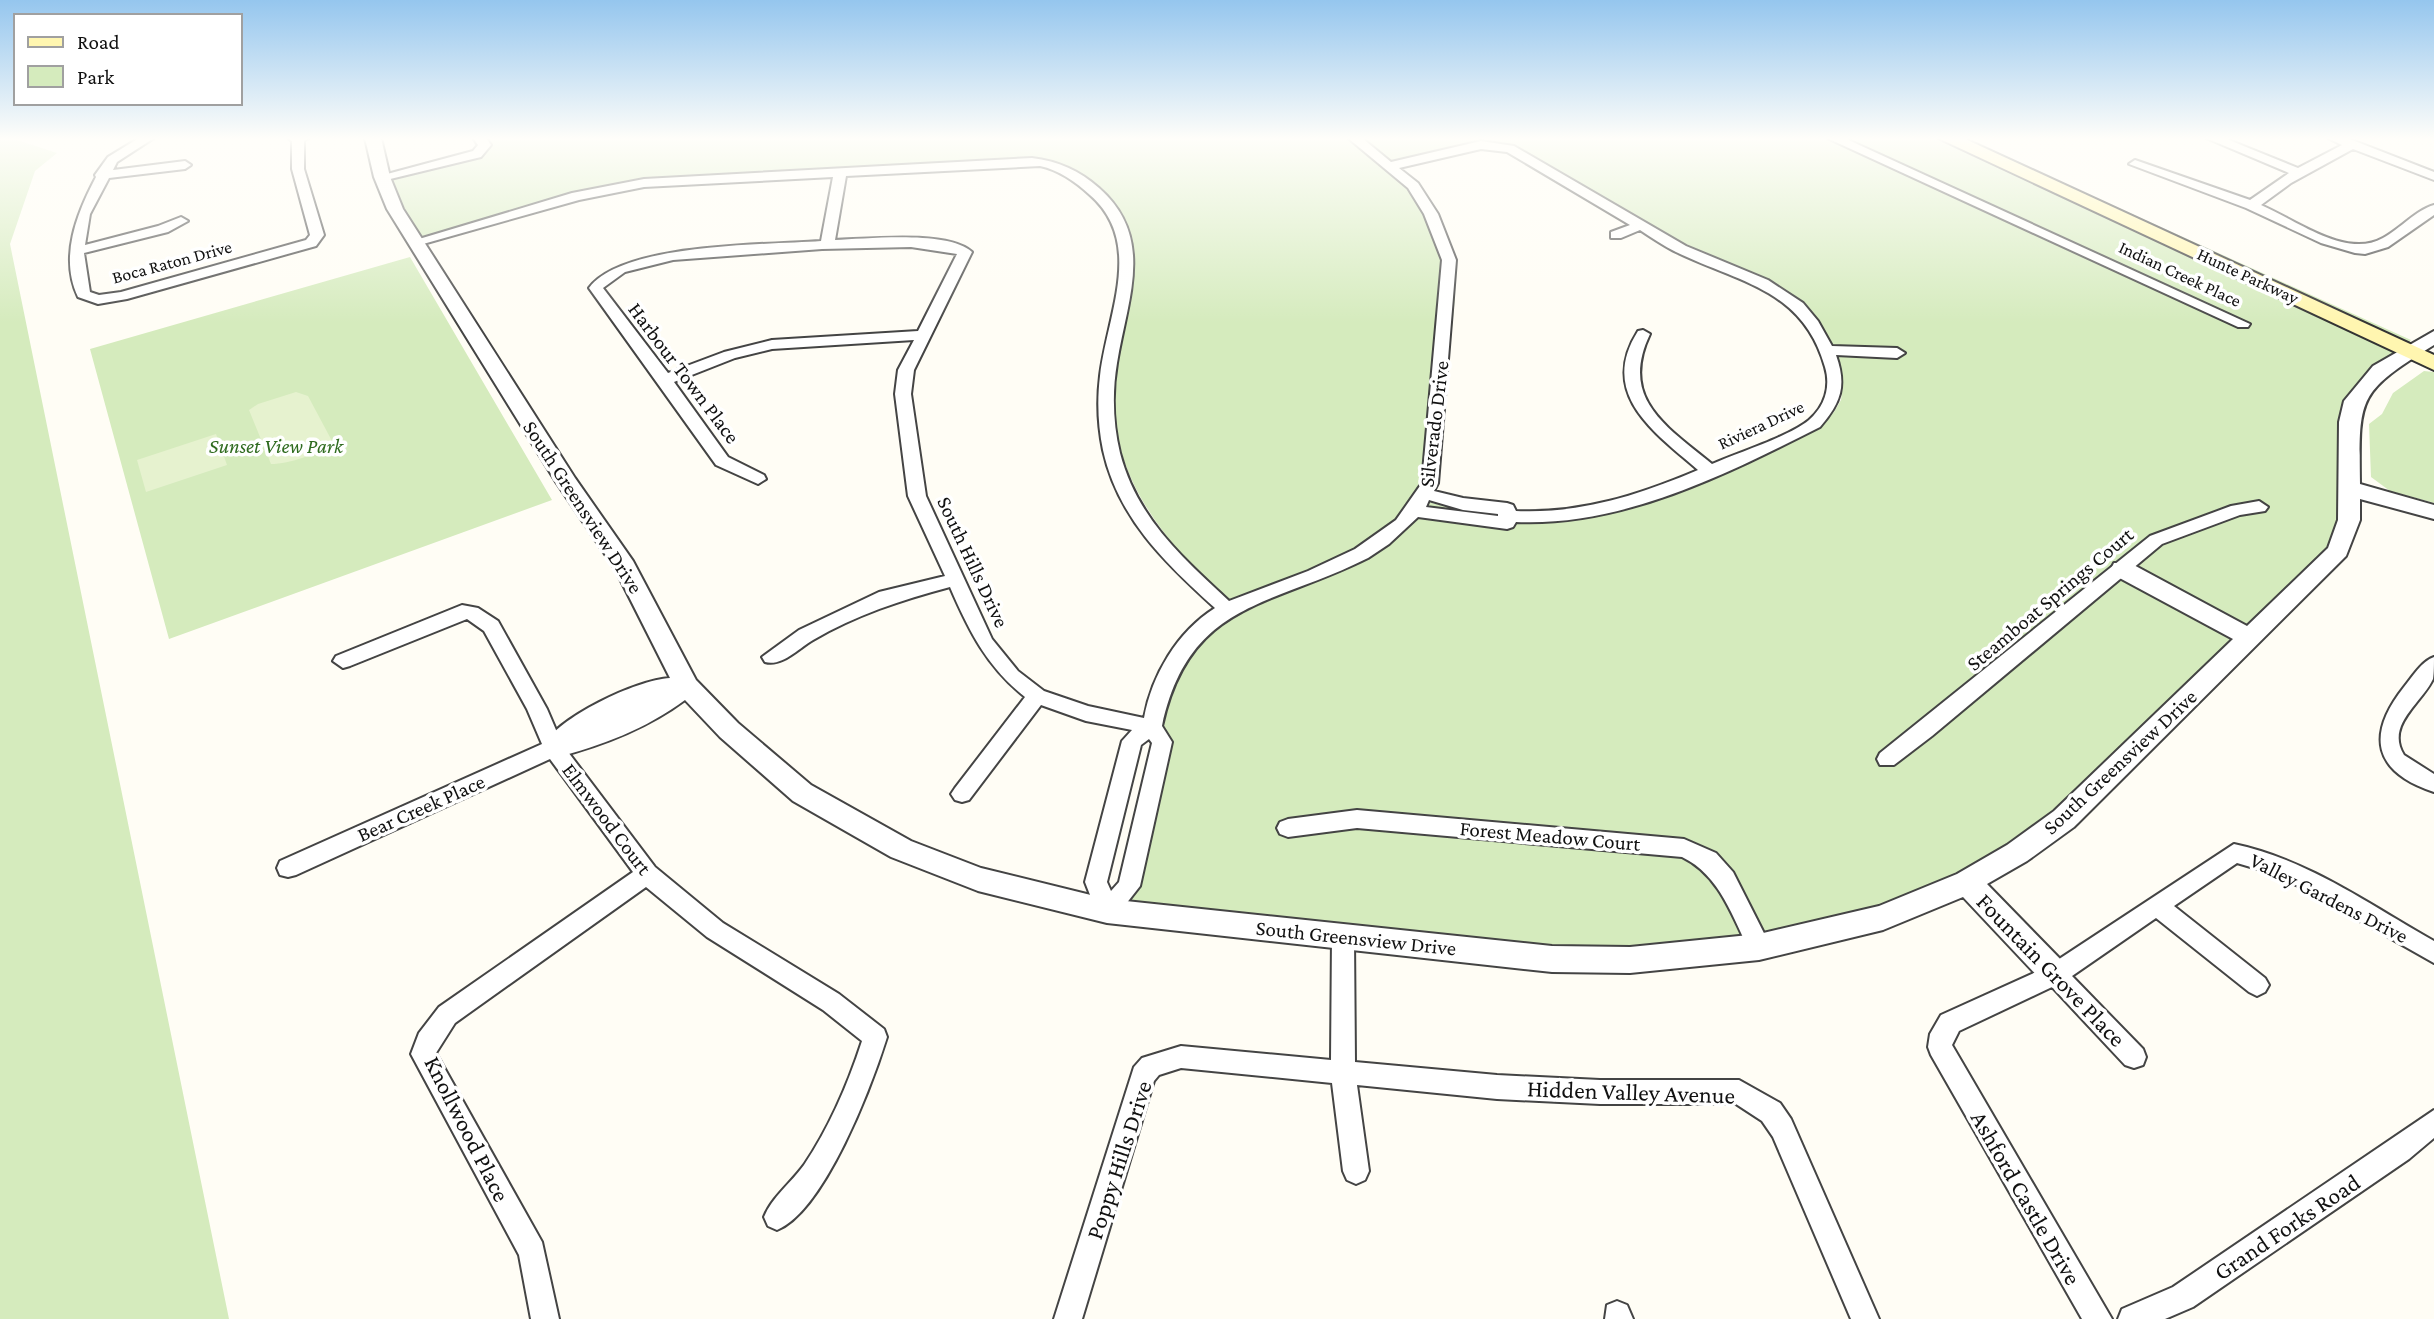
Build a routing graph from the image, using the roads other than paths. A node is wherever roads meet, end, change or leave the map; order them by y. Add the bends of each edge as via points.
1 (90, 200) edge
2 (307, 200) edge
3 (392, 200) edge
4 (575, 200) edge
5 (835, 200) edge
6 (1104, 200) edge
7 (1422, 200) edge
8 (1596, 200) edge
9 (1969, 200) edge
10 (2089, 200) edge
11 (2108, 200) edge
12 (2236, 200) edge
13 (2260, 200) edge
14 (2252, 205) junction
15 (2434, 209) edge
16 (181, 221) dead end
17 (1639, 226) junction
18 (1616, 234) dead end
19 (416, 242) junction
20 (827, 247) junction
21 (77, 251) junction
22 (2243, 324) dead end
23 (1643, 334) dead end
24 (922, 335) junction
25 (2428, 347) edge
26 (1827, 351) junction
27 (1897, 353) dead end
28 (666, 380) junction
29 (1709, 470) junction
30 (758, 479) dead end
31 (2351, 489) junction
32 (1426, 494) junction
33 (2259, 507) dead end
34 (1416, 511) junction
35 (2434, 512) edge
36 (1508, 516) junction
37 (2122, 569) junction
38 (954, 580) junction
39 (1227, 609) junction
40 (2250, 638) junction
41 (772, 657) dead end
42 (343, 661) dead end
43 (2434, 664) edge
44 (687, 686) junction
45 (1037, 696) junction
46 (1152, 727) junction
47 (554, 748) junction
48 (1887, 759) dead end
49 (2434, 784) edge
50 (962, 794) dead end
51 (1288, 828) dead end
52 (288, 868) dead end
53 (647, 874) junction
54 (1967, 882) junction
55 (2157, 905) junction
56 (1107, 911) junction
57 (1343, 937) junction
58 (1759, 947) junction
59 (2434, 953) edge
60 (2054, 974) junction
61 (2257, 985) dead end
62 (2134, 1057) dead end
63 (1342, 1073) junction
64 (1955, 1076) joint
65 (2434, 1122) edge
66 (1356, 1171) dead end
67 (777, 1217) dead end
68 (545, 1319) edge
69 (1068, 1319) edge
70 (1865, 1319) edge
71 (2098, 1319) edge
72 (2132, 1319) edge

1 - 21 street
2 - 21 street, Boca Raton Drive via 317,235 311,243 122,296 98,300 83,294
3 - 19 street, South Greensview Drive
4 - 19 street
5 - 20 street
6 - 39 street via 1125,238 1128,270 1105,394 1112,454 1129,495 1160,547
7 - 32 street, Silverado Drive via 1449,260 1432,471
8 - 17 street, Riviera Drive
9 - 22 street, Indian Creek Place
10 - 25 main road, Hunte Parkway
11 - 25 main road, Hunte Parkway
12 - 14 street
13 - 14 street
14 - 15 street via 2358,250 2381,244
16 - 21 street
17 - 18 street
17 - 26 street, Riviera Drive via 1681,250 1779,292 1811,321
19 - 44 street, South Greensview Drive via 566,482 625,567
20 - 24 street, South Hills Drive via 894,243 953,246 965,251
20 - 28 street, Harbour Town Place via 673,256 608,273 596,288
23 - 29 street via 1629,366 1637,398 1662,429
24 - 28 street via 778,344 737,353
24 - 38 street, South Hills Drive via 904,377 907,435 917,496
25 - 31 street, South Greensview Drive via 2380,370 2354,401 2349,422
26 - 27 street
26 - 29 street, Riviera Drive via 1835,393 1814,424
28 - 30 street, Harbour Town Place via 722,461
29 - 36 street, Riviera Drive via 1593,512
31 - 35 street
31 - 40 street, South Greensview Drive via 2349,520 2338,551
32 - 34 street, Silverado Drive
32 - 36 street via 1507,509
33 - 37 street, Steamboat Springs Court via 2237,510 2156,540
34 - 36 street via 1507,523
34 - 39 street, Silverado Drive via 1369,549
37 - 40 street
37 - 48 street, Steamboat Springs Court
38 - 41 street via 886,597 806,635
38 - 45 street, South Hills Drive via 984,642 1011,676
39 - 46 street, Silverado Drive via 1175,665 1161,690
40 - 54 street, South Greensview Drive via 2064,820
42 - 47 street, Elmwood Court via 452,614 471,613 491,626
43 - 49 street via 2389,727 2386,745 2395,759
44 - 47 street, Bear Creek Place via 654,688 576,727
44 - 56 street, South Greensview Drive via 775,773 865,831 978,879
45 - 46 street, South Hills Drive via 1086,713
45 - 50 street
46 - 56 street, Silverado Drive via 1162,742 1129,886
46 - 56 street, Silverado Drive via 1132,741 1096,882
47 - 52 street, Bear Creek Place
47 - 53 street, Elmwood Court
51 - 58 street, Forest Meadow Court via 1357,819 1684,848 1708,859 1726,879
53 - 67 street, Elmwood Court via 715,930 831,1002 875,1037 815,1171
53 - 68 street, Knollwood Place via 447,1015 423,1054 532,1252
54 - 58 street, South Greensview Drive via 1883,918
54 - 60 street, Fountain Grove Place
55 - 59 street, Valley Gardens Drive via 2234,853 2251,855
55 - 60 street, Valley Gardens Drive
55 - 61 street
56 - 57 street, South Greensview Drive
57 - 58 street, South Greensview Drive via 1552,959 1630,960
57 - 63 street
60 - 62 street, Fountain Grove Place
60 - 64 street, Valley Gardens Drive via 1950,1023 1940,1047
63 - 66 street
63 - 69 street, Poppy Hills Drive via 1181,1057 1151,1066 1143,1075
63 - 70 street, Hidden Valley Avenue via 1600,1092 1739,1092 1770,1112 1782,1128
64 - 71 street, Ashford Castle Drive
65 - 72 street, Grand Forks Road via 2400,1150 2183,1297

